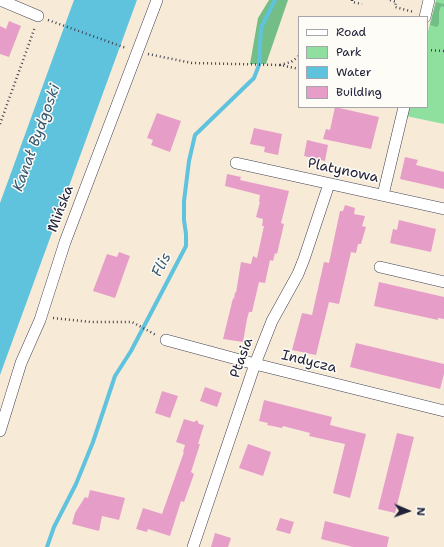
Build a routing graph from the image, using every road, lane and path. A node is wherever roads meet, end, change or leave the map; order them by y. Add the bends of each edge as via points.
1 (0, 0) edge
2 (157, 0) edge
3 (352, 0) edge
4 (390, 0) edge
5 (429, 0) edge
6 (362, 4) dead end
7 (421, 15) edge
8 (38, 16) junction
9 (428, 50) edge
10 (444, 51) edge
11 (138, 53) junction
12 (298, 57) edge
13 (280, 65) junction
14 (298, 69) edge
15 (404, 108) edge
16 (0, 124) edge
17 (236, 163) dead end
18 (329, 184) junction
19 (383, 196) junction
20 (444, 209) edge
21 (380, 268) dead end
22 (444, 282) edge
23 (41, 316) junction
24 (146, 330) dead end
25 (166, 340) dead end
26 (255, 364) junction
27 (444, 411) edge
28 (0, 431) edge
29 (193, 547) edge

1 - 8 street
2 - 11 street, Mińska
3 - 6 path
4 - 7 path via 396,2 395,7
5 - 7 street
8 - 11 path
8 - 16 path
9 - 10 path
11 - 13 path via 192,63
11 - 23 street, Mińska via 65,242
12 - 13 path
13 - 14 path
15 - 19 street
17 - 18 street, Platynowa
18 - 19 street, Platynowa
18 - 26 street, Ptasia via 298,274 272,322
19 - 20 street, Platynowa
21 - 22 street
23 - 24 path via 91,322 132,322
23 - 28 street, Mińska via 21,363
25 - 26 street, Indycza
26 - 27 street, Indycza
26 - 29 street, Ptasia

